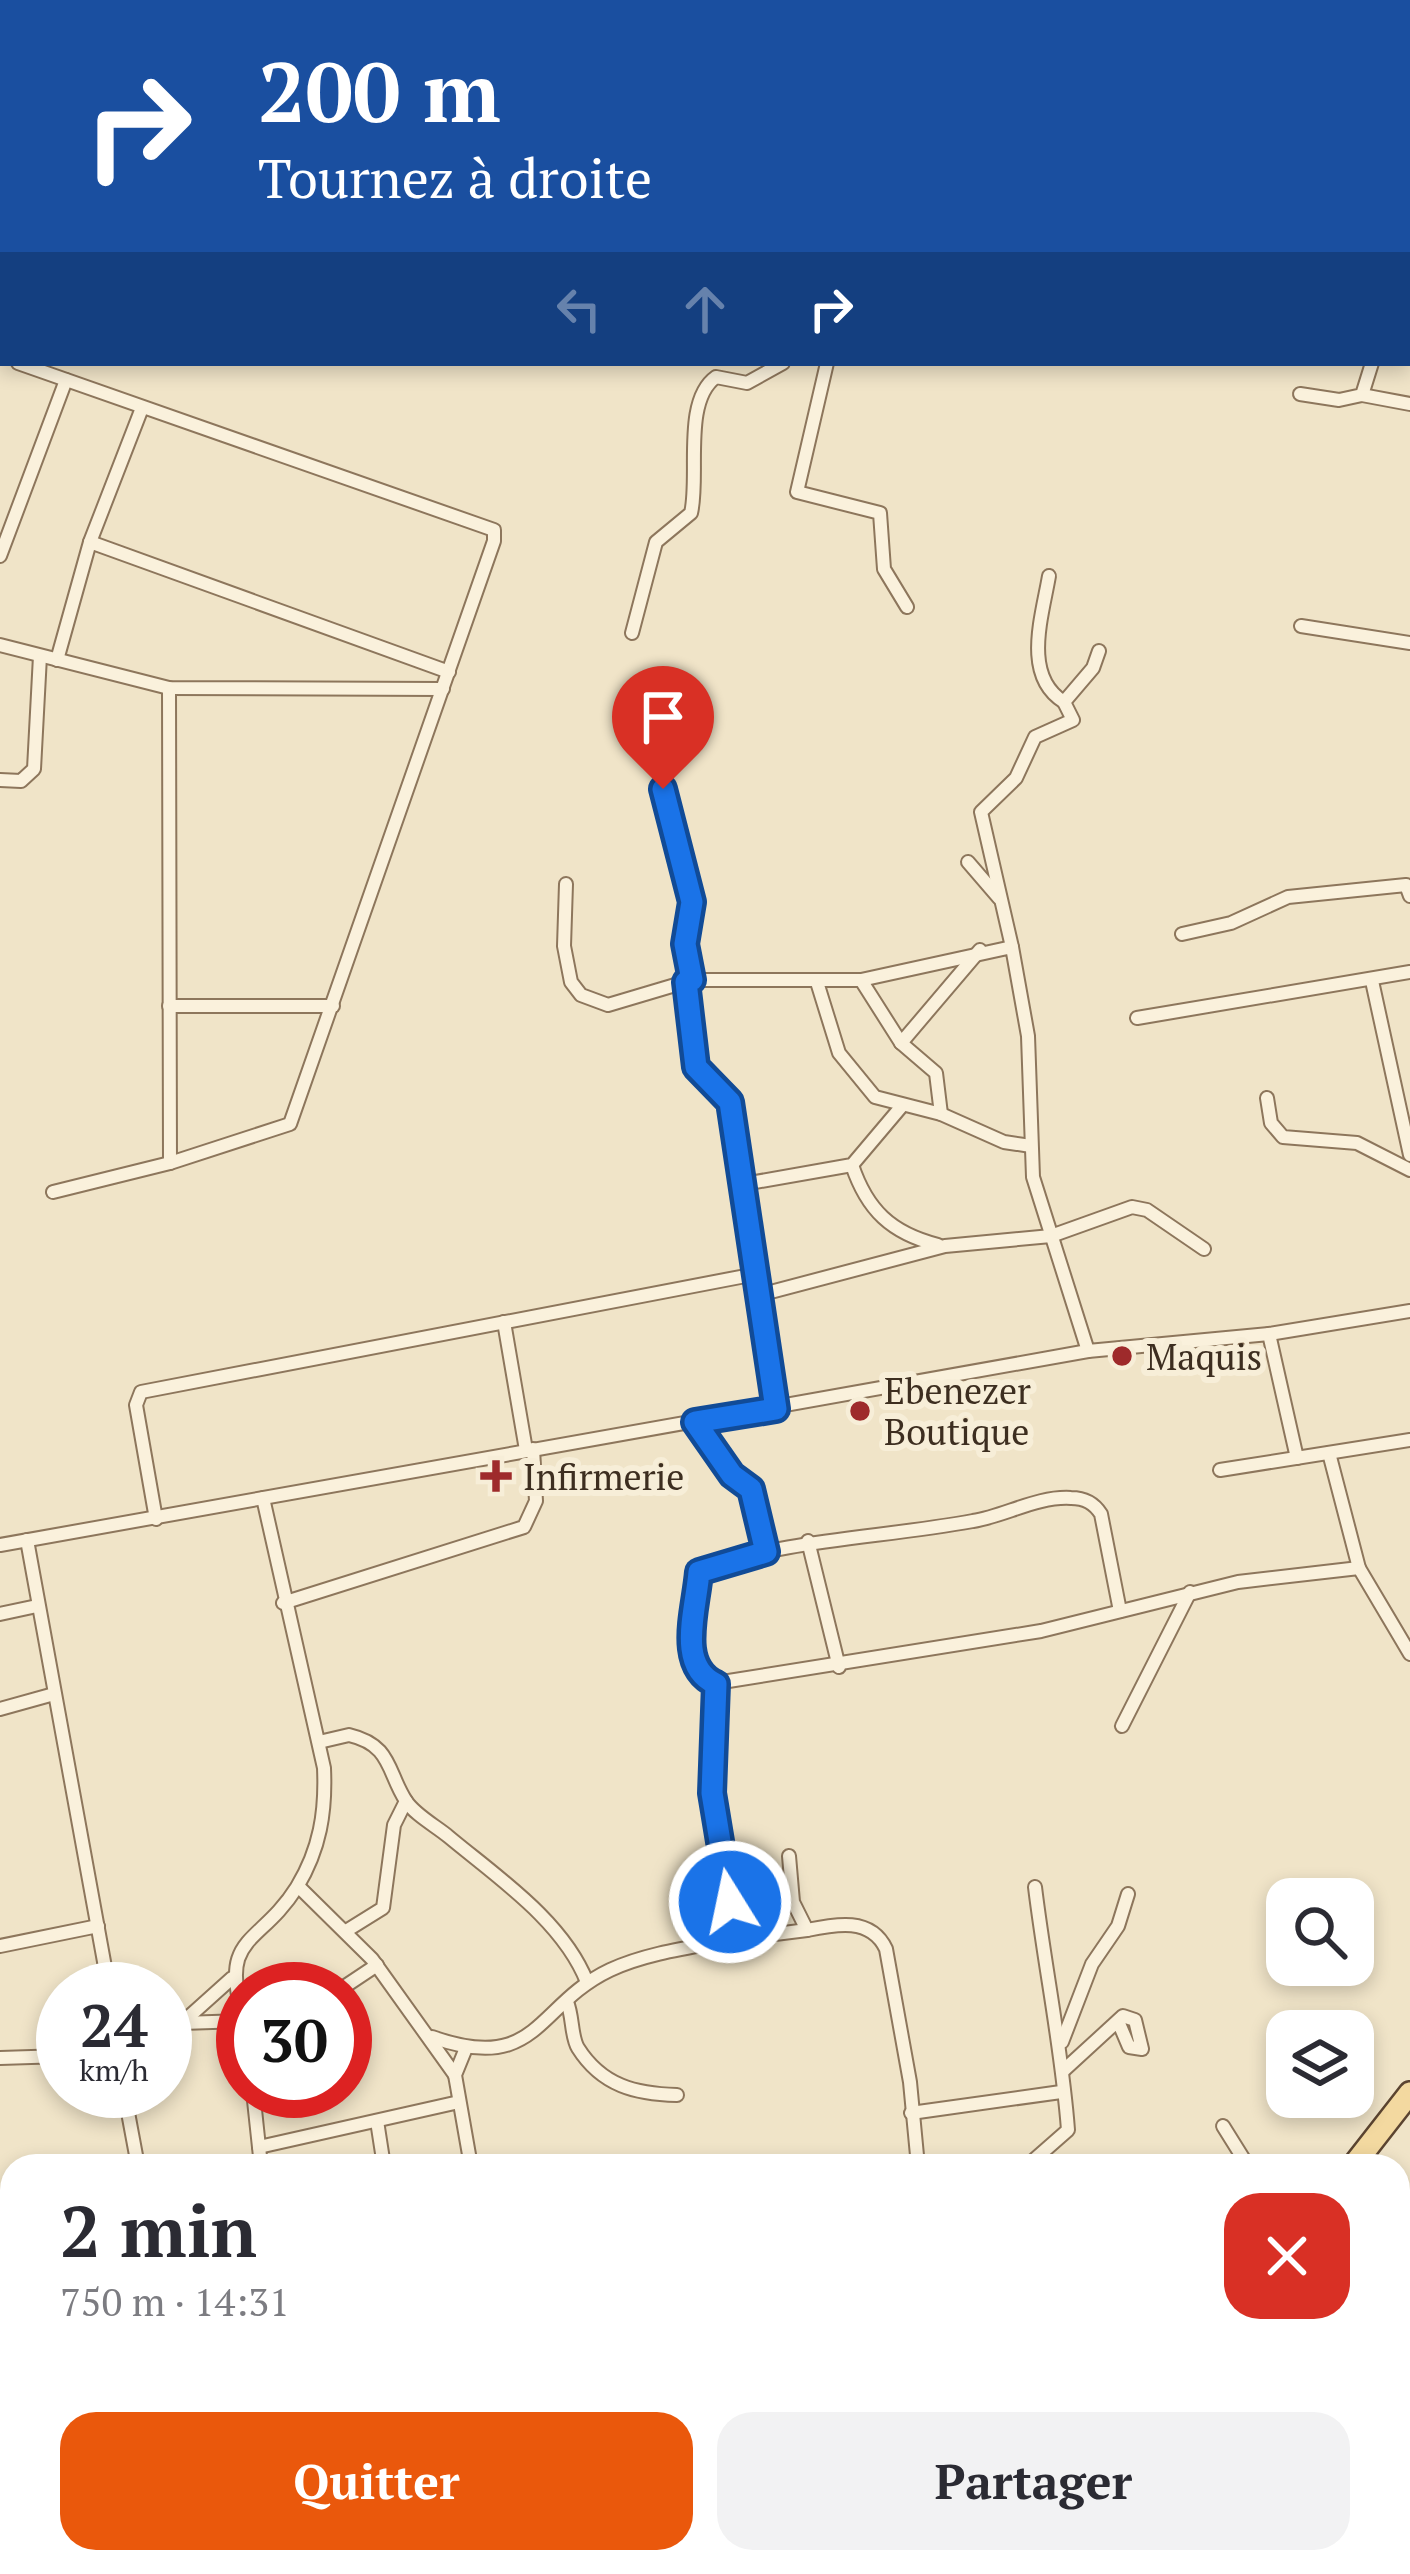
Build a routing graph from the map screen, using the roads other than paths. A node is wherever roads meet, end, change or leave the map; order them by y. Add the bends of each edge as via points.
1 (26, 366) edge
2 (779, 366) edge
3 (826, 366) edge
4 (1371, 366) edge
5 (66, 380) junction
6 (1300, 394) dead end
7 (1362, 395) junction
8 (1410, 404) edge
9 (142, 408) junction
10 (7, 514) edge
11 (90, 542) junction
12 (0, 556) edge
13 (1049, 576) dead end
14 (907, 607) dead end
15 (1301, 626) dead end
16 (632, 634) dead end
17 (1410, 643) edge
18 (0, 645) edge
19 (1099, 651) dead end
20 (40, 656) junction
21 (57, 660) junction
22 (449, 672) junction
23 (169, 688) junction
24 (443, 689) junction
25 (1064, 702) junction
26 (0, 780) edge
27 (663, 789) dead end
28 (968, 862) dead end
29 (566, 884) dead end
30 (1409, 888) edge
31 (1000, 899) junction
32 (1182, 934) dead end
33 (1012, 946) junction
34 (980, 950) junction
35 (1410, 972) edge
36 (862, 980) junction
37 (689, 981) junction
38 (1372, 981) junction
39 (818, 982) junction
40 (169, 1006) junction
41 (333, 1006) junction
42 (1137, 1018) dead end
43 (902, 1043) junction
44 (1267, 1098) dead end
45 (902, 1107) junction
46 (941, 1114) junction
47 (1031, 1146) junction
48 (1410, 1155) edge
49 (170, 1163) junction
50 (852, 1165) junction
51 (1410, 1170) edge
52 (744, 1184) junction
53 (52, 1192) dead end
54 (1051, 1236) junction
55 (945, 1246) junction
56 (1204, 1249) dead end
57 (756, 1274) junction
58 (759, 1295) junction
59 (1410, 1311) edge
60 (503, 1322) junction
61 (1269, 1334) junction
62 (1088, 1351) junction
63 (776, 1409) junction
64 (695, 1422) junction
65 (1410, 1441) edge
66 (530, 1449) junction
67 (1329, 1453) junction
68 (1297, 1458) junction
69 (1220, 1470) dead end
70 (262, 1498) junction
71 (156, 1519) junction
72 (27, 1540) junction
73 (808, 1540) junction
74 (0, 1545) edge
75 (766, 1552) junction
76 (1359, 1568) junction
77 (1190, 1592) junction
78 (284, 1604) junction
79 (37, 1606) junction
80 (1120, 1611) junction
81 (0, 1614) edge
82 (1410, 1654) edge
83 (838, 1667) junction
84 (716, 1684) junction
85 (54, 1694) junction
86 (0, 1709) edge
87 (1122, 1726) dead end
88 (319, 1742) junction
89 (406, 1801) junction
90 (789, 1856) dead end
91 (298, 1886) junction
92 (1035, 1887) dead end
93 (1128, 1894) dead end
94 (98, 1926) junction
95 (807, 1930) junction
96 (346, 1931) junction
97 (736, 1939) junction
98 (0, 1946) edge
99 (104, 1962) edge
100 (236, 1962) edge
101 (377, 1965) junction
102 (372, 1968) edge
103 (587, 1982) junction
104 (216, 1992) edge
105 (567, 2002) junction
106 (192, 2014) edge
107 (1118, 2021) dead end
108 (432, 2037) junction
109 (1062, 2043) junction
110 (466, 2048) junction
111 (36, 2057) edge
112 (0, 2058) edge
113 (1064, 2071) junction
114 (455, 2075) junction
115 (1061, 2092) junction
116 (1410, 2093) edge
117 (677, 2095) dead end
118 (459, 2102) junction
119 (910, 2113) junction
120 (129, 2118) edge
121 (256, 2118) edge
122 (377, 2121) junction
123 (1223, 2126) dead end
124 (259, 2147) junction
125 (136, 2154) edge
126 (260, 2154) edge
127 (382, 2154) edge
128 (469, 2154) edge
129 (916, 2154) edge
130 (1042, 2154) edge
131 (1240, 2154) edge
132 (1362, 2154) edge

1 - 5 street
2 - 16 street via 758,380 716,377 706,386 691,449 691,513 656,542
3 - 14 street via 797,492 880,513 884,569
4 - 7 street
5 - 9 street
5 - 10 street
6 - 7 street
7 - 8 street
9 - 11 street
9 - 22 street via 494,530
10 - 12 street
11 - 21 street
11 - 22 street
13 - 25 street via 1038,664 1046,687
15 - 17 street
18 - 20 street
19 - 25 street
20 - 21 street
20 - 26 street via 34,769 21,781
21 - 23 street
22 - 24 street
23 - 24 street
23 - 40 street
24 - 41 street
25 - 31 street via 1073,720 1035,737 1016,778 981,812
27 - 37 street via 692,902
28 - 31 street
29 - 37 street via 566,965 581,995 623,1004
30 - 32 street via 1288,897
31 - 33 street
33 - 34 street
33 - 47 street via 1028,1036
34 - 36 street
34 - 43 street
35 - 38 street
36 - 39 street
36 - 43 street
37 - 39 street
37 - 52 street via 696,1067 728,1095
38 - 42 street
38 - 48 street
39 - 45 street via 843,1060 875,1097
40 - 41 street
40 - 49 street
41 - 49 street via 290,1124
43 - 46 street via 936,1073
44 - 51 street via 1283,1138 1357,1143
45 - 46 street
45 - 50 street
46 - 47 street
47 - 54 street
49 - 53 street
50 - 52 street
50 - 55 street via 868,1207 905,1237
52 - 57 street
54 - 55 street
54 - 56 street via 1132,1207
54 - 62 street
55 - 58 street
57 - 58 street
57 - 60 street
58 - 63 street
59 - 61 street
60 - 66 street
60 - 71 street via 141,1393 136,1405
61 - 62 street
61 - 68 street
62 - 63 street
63 - 64 street
64 - 66 street
64 - 75 street via 751,1489
65 - 67 street
66 - 70 street
66 - 78 street via 536,1501 524,1527
67 - 68 street
67 - 76 street
68 - 69 street
70 - 71 street
70 - 78 street
71 - 72 street
72 - 74 street
72 - 79 street
73 - 75 street
73 - 80 street via 935,1528 1080,1499 1101,1514
73 - 83 street
75 - 84 street via 699,1572 691,1660
76 - 77 street
76 - 82 street
77 - 80 street
77 - 87 street
78 - 88 street
79 - 81 street
79 - 85 street
80 - 83 street
83 - 84 street
84 - 97 street via 712,1793
85 - 86 street
85 - 94 street
88 - 89 street via 349,1735 378,1751
88 - 91 street via 326,1809
89 - 96 street via 392,1832 383,1908
89 - 103 street via 524,1895
90 - 95 street via 793,1903
91 - 96 street
91 - 100 street
92 - 109 street
93 - 109 street
94 - 98 street
94 - 99 street
95 - 97 street
95 - 119 street via 846,1924 881,1939
96 - 101 street
97 - 103 street via 650,1956
101 - 102 street
101 - 108 street
103 - 105 street
104 - 106 street
105 - 110 street via 520,2041
105 - 117 street via 575,2045 607,2079 630,2092
107 - 113 street
108 - 110 street
108 - 114 street
109 - 113 street
110 - 114 street
111 - 112 street
113 - 115 street
114 - 118 street
115 - 119 street
115 - 130 street via 1067,2134
116 - 132 main road
118 - 122 street
118 - 128 street
119 - 129 street
120 - 125 street
121 - 124 street
122 - 124 street
122 - 127 street
123 - 131 street
124 - 126 street

